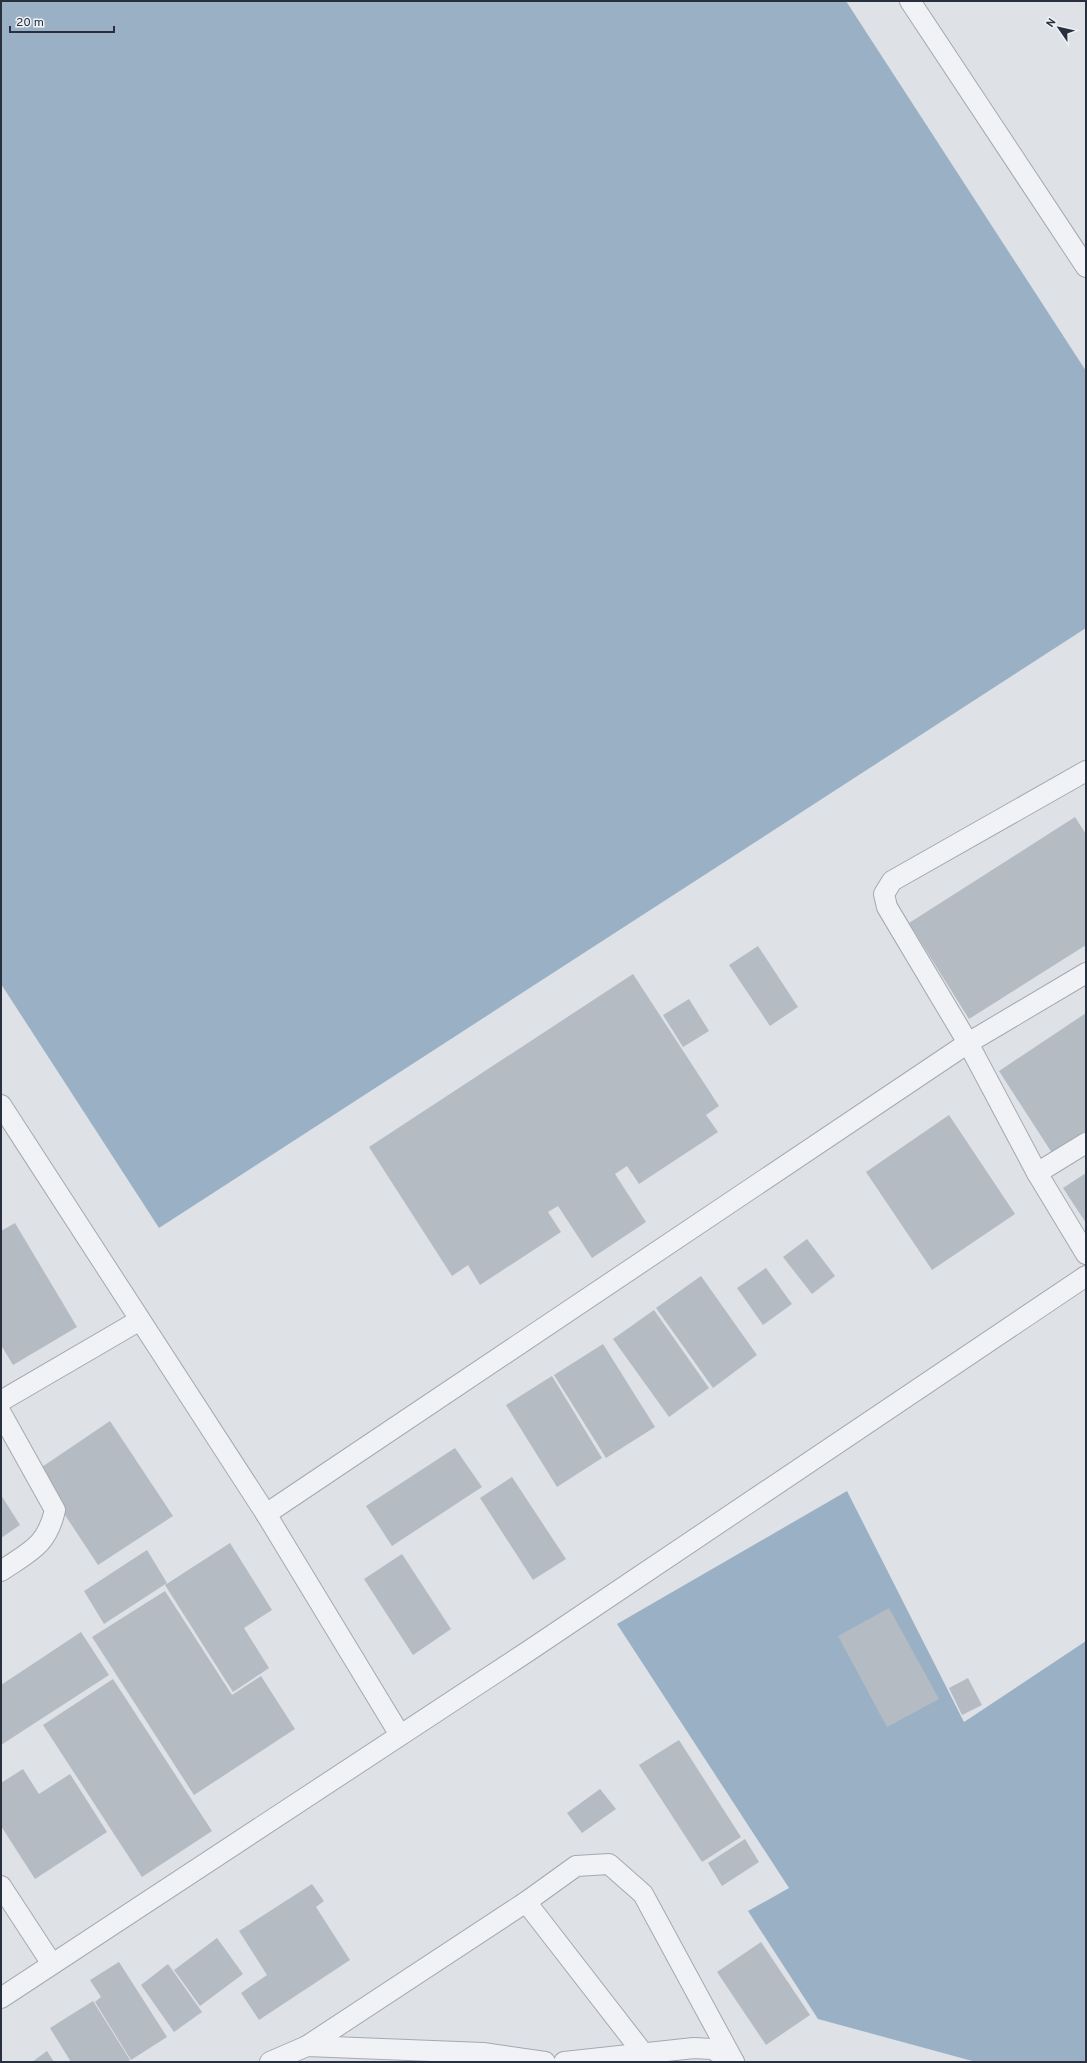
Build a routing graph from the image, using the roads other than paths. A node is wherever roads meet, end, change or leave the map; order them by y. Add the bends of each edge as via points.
1 (910, 1) edge
2 (1086, 267) edge
3 (1086, 771) edge
4 (1086, 973) edge
5 (968, 1043) junction
6 (1, 1105) edge
7 (1086, 1142) edge
8 (1037, 1173) junction
9 (1086, 1254) edge
10 (1086, 1276) edge
11 (140, 1320) junction
12 (1, 1401) edge
13 (1, 1413) edge
14 (266, 1514) junction
15 (1, 1571) edge
16 (400, 1735) junction
17 (1, 1886) edge
18 (526, 1902) junction
19 (52, 1964) junction
20 (1, 1998) edge
21 (307, 2046) junction
22 (648, 2058) edge
23 (270, 2062) edge
24 (545, 2062) edge
25 (564, 2062) edge
26 (734, 2062) edge

1 - 2 lane
3 - 5 lane via 892,881 884,894 887,907
4 - 5 lane
5 - 8 lane
5 - 14 lane
6 - 11 lane
7 - 8 lane
8 - 9 lane
10 - 16 lane
11 - 12 lane
11 - 14 lane
13 - 15 lane via 55,1510 51,1527 40,1544
14 - 16 lane
16 - 19 lane
17 - 19 lane
18 - 21 lane
18 - 22 lane
18 - 26 lane via 576,1866 609,1864 642,1894
19 - 20 lane
21 - 23 lane
21 - 24 lane via 484,2053
22 - 25 lane
22 - 26 lane via 694,2048 712,2050

